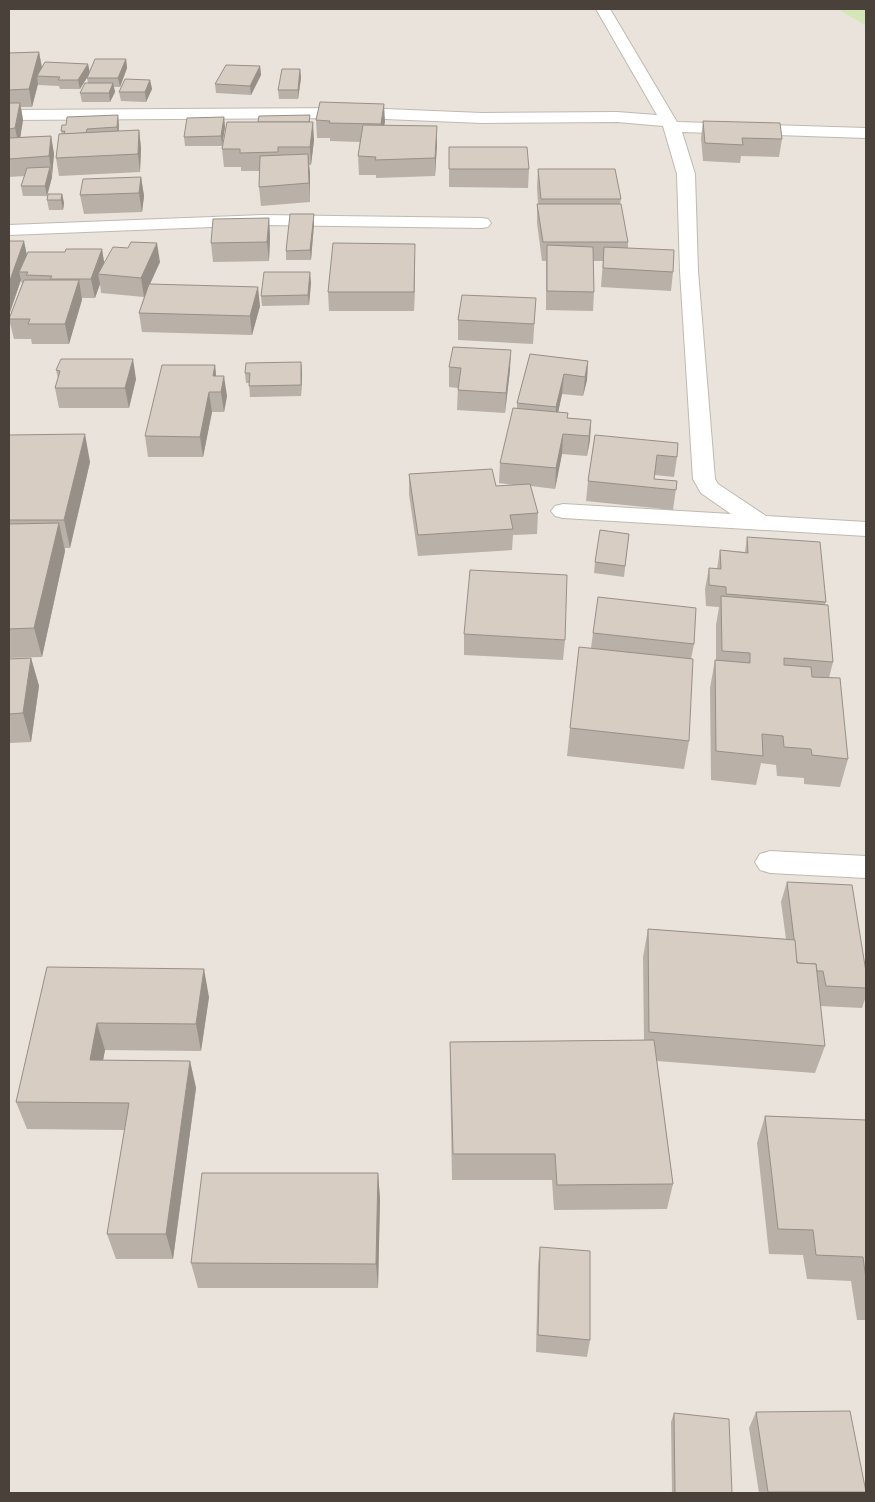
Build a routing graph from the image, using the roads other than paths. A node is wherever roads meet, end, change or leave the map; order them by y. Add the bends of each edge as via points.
1 (604, 9) edge
2 (9, 115) edge
3 (670, 124) junction
4 (866, 133) edge
5 (482, 223) dead end
6 (9, 230) edge
7 (563, 511) dead end
8 (759, 522) junction
9 (866, 529) edge
10 (770, 862) dead end
11 (866, 867) edge

1 - 3 street
2 - 3 street via 361,113 482,118 617,117
3 - 4 street
3 - 8 street via 686,174 689,271 704,479 709,488
5 - 6 street via 263,220
7 - 8 street
8 - 9 street
10 - 11 street

